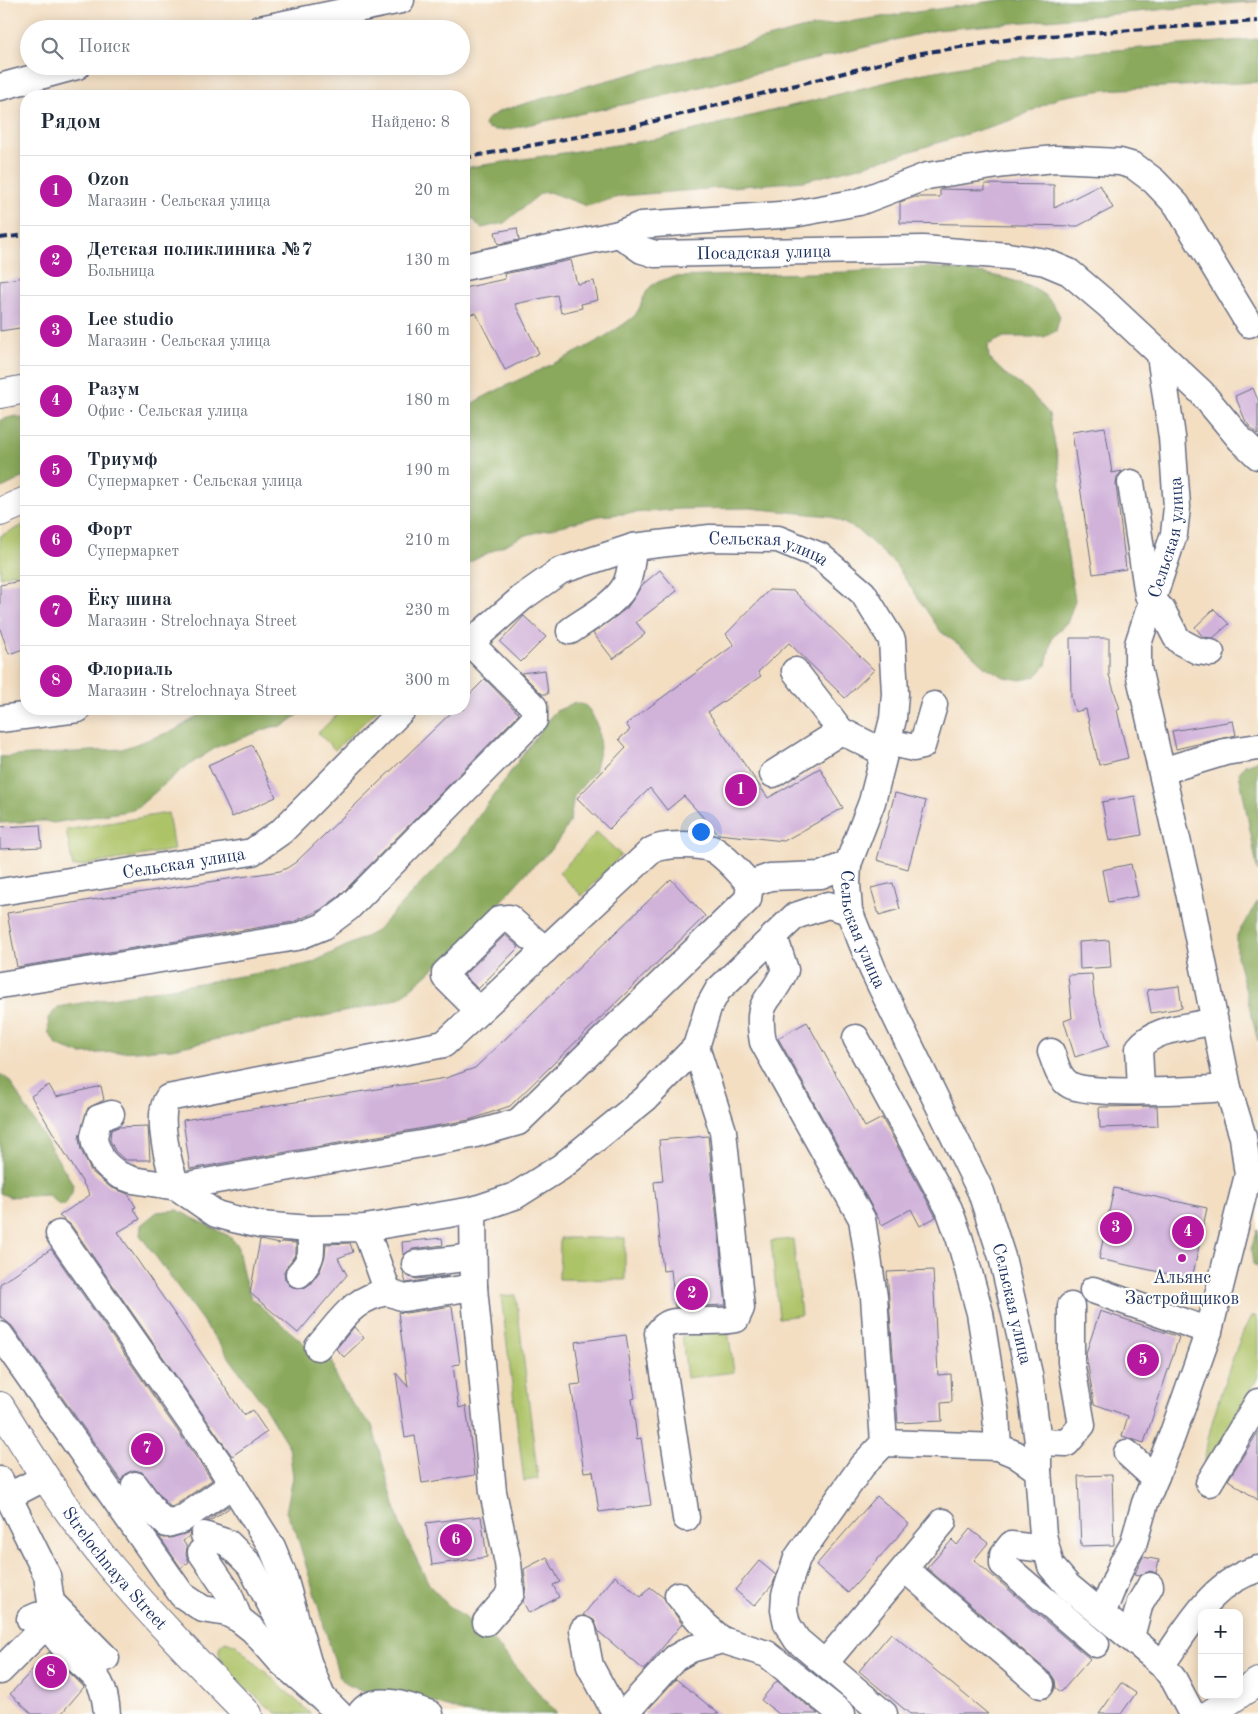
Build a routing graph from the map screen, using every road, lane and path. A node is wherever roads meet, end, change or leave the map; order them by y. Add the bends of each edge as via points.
1 (401, 0) edge
2 (304, 20) edge
3 (44, 75) edge
4 (0, 87) edge
5 (619, 234) junction
6 (470, 266) edge
7 (1249, 324) dead end
8 (1160, 355) junction
9 (20, 390) edge
10 (0, 394) edge
11 (1258, 456) edge
12 (1131, 483) dead end
13 (20, 504) edge
14 (0, 512) edge
15 (633, 547) junction
16 (1152, 600) junction
17 (570, 631) dead end
18 (470, 642) edge
19 (470, 649) edge
20 (1211, 653) dead end
21 (795, 671) dead end
22 (934, 705) dead end
23 (31, 715) edge
24 (397, 715) edge
25 (0, 719) edge
26 (841, 731) junction
27 (1258, 746) edge
28 (887, 747) junction
29 (1162, 771) junction
30 (774, 774) dead end
31 (848, 864) junction
32 (750, 884) junction
33 (0, 892) edge
34 (850, 911) junction
35 (774, 936) junction
36 (545, 950) junction
37 (0, 985) edge
38 (479, 1011) junction
39 (1214, 1021) junction
40 (856, 1038) dead end
41 (696, 1048) junction
42 (1051, 1052) dead end
43 (1228, 1088) junction
44 (1141, 1090) junction
45 (111, 1114) dead end
46 (177, 1187) junction
47 (473, 1210) junction
48 (365, 1228) junction
49 (310, 1229) junction
50 (59, 1234) dead end
51 (473, 1257) junction
52 (415, 1264) dead end
53 (299, 1274) dead end
54 (474, 1286) junction
55 (1093, 1290) dead end
56 (388, 1292) junction
57 (1070, 1306) dead end
58 (1209, 1331) junction
59 (0, 1334) edge
60 (318, 1346) dead end
61 (1258, 1402) edge
62 (0, 1406) edge
63 (1038, 1442) junction
64 (884, 1443) junction
65 (998, 1447) junction
66 (1126, 1453) dead end
67 (1038, 1470) junction
68 (1156, 1476) junction
69 (44, 1478) junction
70 (1209, 1483) dead end
71 (233, 1484) junction
72 (136, 1485) dead end
73 (4, 1488) edge
74 (686, 1518) dead end
75 (943, 1522) dead end
76 (1045, 1549) junction
77 (905, 1569) junction
78 (1258, 1569) edge
79 (1150, 1586) dead end
80 (678, 1596) dead end
81 (1102, 1614) junction
82 (226, 1615) junction
83 (486, 1622) dead end
84 (583, 1630) dead end
85 (1131, 1637) junction
86 (722, 1640) junction
87 (1096, 1644) dead end
88 (106, 1658) dead end
89 (308, 1662) junction
90 (825, 1663) junction
91 (1162, 1664) junction
92 (0, 1671) edge
93 (1258, 1682) edge
94 (1041, 1685) dead end
95 (1243, 1692) edge
96 (1232, 1699) edge
97 (330, 1706) edge
98 (106, 1714) edge
99 (248, 1714) edge
100 (360, 1714) edge
101 (430, 1714) edge
102 (616, 1714) edge
103 (624, 1714) edge
104 (842, 1714) edge
105 (884, 1714) edge
106 (1192, 1714) edge
107 (1210, 1714) edge

1 - 2 street
3 - 4 street
5 - 6 street
5 - 7 street via 641,225 792,214 849,204 927,176 1005,164 1055,159 1120,162 1134,166 1154,181 1177,205
5 - 8 street, Посадская улица via 642,250 655,254 923,249 1045,262 1069,272
8 - 11 street via 1200,392
8 - 16 street, Сельская улица via 1172,437 1176,507 1174,534
9 - 10 main road
12 - 16 street via 1146,589
13 - 14 main road
15 - 17 street via 624,588 618,596
15 - 18 street, Сельская улица via 560,571
15 - 28 street, Сельская улица via 710,538 778,539 820,556 863,593 892,640 894,693
16 - 20 street via 1165,614 1181,642 1198,651
16 - 29 street, Сельская улица via 1138,644 1138,668
19 - 37 street via 534,707 534,720 348,908 324,926 297,937
21 - 26 street
22 - 28 street via 922,746
23 - 25 street
24 - 33 street, Сельская улица via 282,831 252,852
26 - 28 street
26 - 30 street
27 - 29 street via 1225,752
28 - 31 street, Сельская улица via 872,802
29 - 39 street, Сельская улица
31 - 32 street via 821,875 770,877
31 - 34 street, Сельская улица
32 - 36 street via 714,850 660,846 652,849
32 - 46 street via 748,899 518,1122 472,1136
34 - 35 street via 828,905 809,910 795,916
34 - 63 street, Сельская улица via 873,970 981,1192 1014,1302 1029,1374
35 - 41 street via 718,990 708,1008
35 - 64 street via 785,970 760,1012 763,1042 862,1219 874,1297
36 - 38 street
36 - 38 street via 509,918 500,919 445,973 445,977
38 - 46 street via 444,1044 168,1098 163,1114 169,1167
39 - 43 street, Сельская улица
39 - 44 street via 1146,1038 1139,1048
40 - 65 street via 949,1209 960,1240 980,1313
41 - 47 street via 646,1099 561,1167 515,1196
41 - 74 street via 723,1131 740,1308 736,1319 671,1322 658,1334
42 - 44 street via 1061,1078 1082,1090
43 - 44 street
43 - 58 street, Сельская улица via 1243,1137 1248,1174
45 - 46 street via 98,1118 96,1122 95,1144 102,1160 119,1175
46 - 49 street via 216,1214 260,1225
47 - 48 street
47 - 51 street
48 - 49 street
48 - 56 street
49 - 53 street via 312,1254
50 - 71 street
51 - 52 street
51 - 54 street
54 - 56 street via 404,1298
54 - 83 street via 493,1492 511,1593
55 - 58 street
56 - 60 street via 365,1297
57 - 63 street via 1071,1362 1082,1425 1067,1443
58 - 68 street, Сельская улица
59 - 82 street via 182,1596 203,1609
61 - 70 street
62 - 69 main road, Strelochnaya Street
63 - 67 street, Сельская улица
64 - 65 street
64 - 90 street via 862,1466 797,1558 785,1595 787,1624 797,1640
65 - 67 street
66 - 68 street
67 - 76 street, Сельская улица
68 - 81 street, Сельская улица via 1133,1545
69 - 73 street
69 - 99 main road, Strelochnaya Street via 110,1566
71 - 72 street via 181,1520 167,1524 155,1513
71 - 89 street via 272,1546 286,1582
73 - 88 street via 47,1575 51,1602
75 - 77 street
76 - 81 street, Сельская улица via 1051,1566 1068,1586
76 - 87 street via 1011,1545 1003,1555 1003,1564
77 - 90 street
77 - 94 street
78 - 91 street via 1225,1583 1212,1595
79 - 85 street via 1140,1602
80 - 86 street
81 - 85 street, Сельская улица
82 - 89 street via 228,1592 197,1552 228,1543 250,1566 297,1655
82 - 97 street via 253,1630 281,1662
84 - 102 street via 590,1666
85 - 91 street, Сельская улица
86 - 103 street via 690,1649 675,1658
86 - 104 street via 766,1654
89 - 97 street
90 - 105 street
91 - 106 street, Сельская улица
92 - 98 street via 33,1627 37,1616 98,1678 106,1700
93 - 95 main road
96 - 107 main road
100 - 101 street via 368,1706 378,1703

